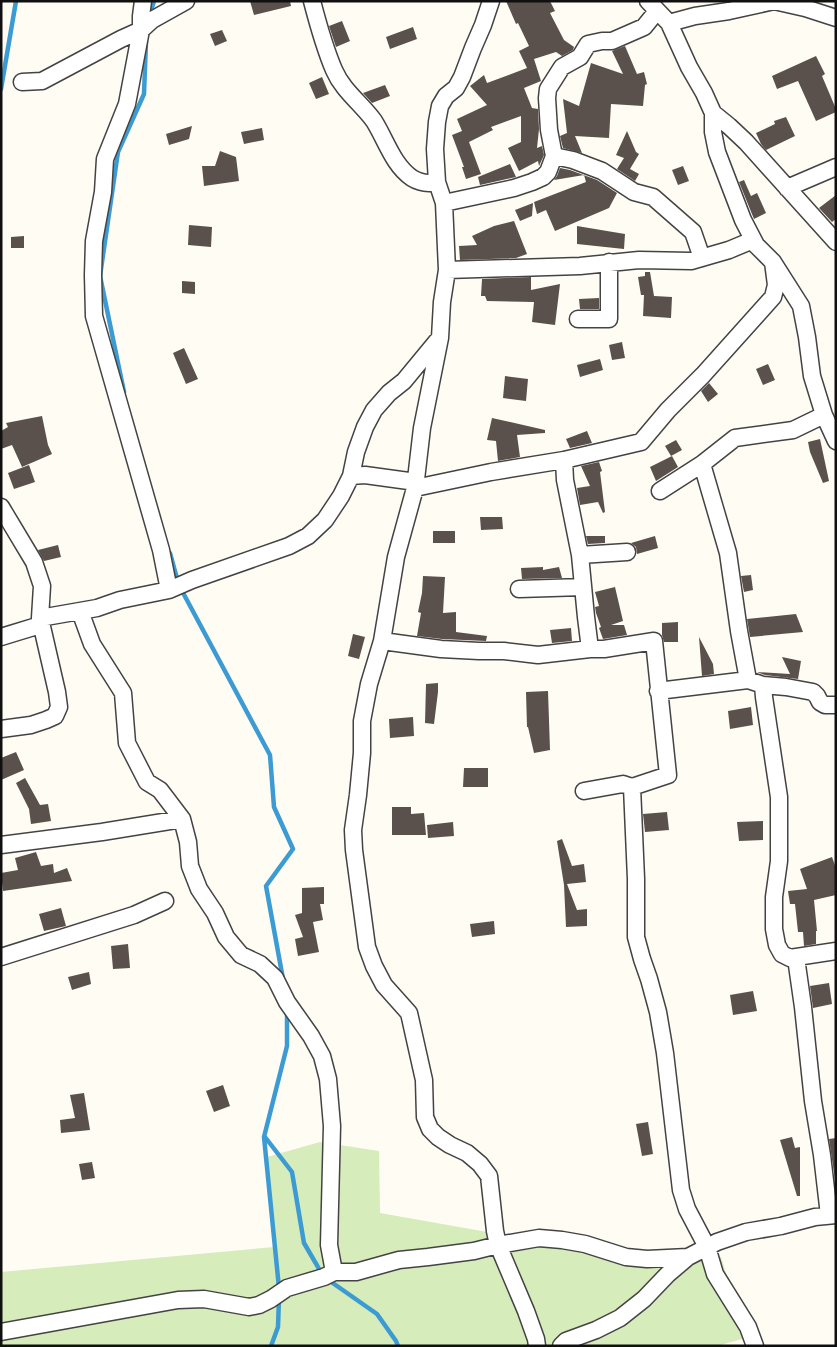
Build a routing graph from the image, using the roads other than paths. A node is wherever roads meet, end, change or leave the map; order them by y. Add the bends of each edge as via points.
1 (143, 1) edge
2 (186, 1) edge
3 (312, 1) edge
4 (491, 1) edge
5 (774, 1) edge
6 (658, 12) edge
7 (836, 18) edge
8 (141, 30) junction
9 (22, 82) dead end
10 (713, 113) junction
11 (554, 156) junction
12 (836, 167) edge
13 (437, 182) junction
14 (788, 188) junction
15 (444, 203) junction
16 (753, 240) junction
17 (836, 242) edge
18 (702, 258) junction
19 (608, 262) junction
20 (773, 262) junction
21 (447, 270) junction
22 (578, 320) dead end
23 (440, 338) junction
24 (824, 415) junction
25 (836, 440) edge
26 (564, 460) junction
27 (702, 464) junction
28 (351, 476) junction
29 (416, 485) junction
30 (660, 491) dead end
31 (1, 507) edge
32 (627, 552) dead end
33 (580, 556) junction
34 (582, 587) junction
35 (519, 589) dead end
36 (169, 590) junction
37 (80, 611) junction
38 (41, 624) junction
39 (1, 637) edge
40 (382, 641) junction
41 (590, 649) junction
42 (755, 683) junction
43 (658, 691) junction
44 (836, 705) edge
45 (1, 729) edge
46 (632, 787) junction
47 (584, 791) dead end
48 (182, 819) junction
49 (1, 844) edge
50 (165, 901) dead end
51 (836, 951) edge
52 (1, 957) edge
53 (796, 958) junction
54 (832, 1215) edge
55 (498, 1245) junction
56 (707, 1247) junction
57 (688, 1256) junction
58 (334, 1272) junction
59 (1, 1332) edge
60 (537, 1346) edge
61 (561, 1346) edge
62 (755, 1346) edge

1 - 8 street
2 - 8 street
3 - 13 street via 342,86 374,122 401,169 413,179 427,184
4 - 13 street via 462,78 440,106 436,122
5 - 6 street via 695,16
5 - 7 street
6 - 10 street
6 - 11 street via 644,27 612,41 588,44 580,57 562,67 548,89 547,98
8 - 9 street via 42,82
8 - 36 street via 127,104 105,159 94,240 94,316 161,550
10 - 14 street via 746,142
10 - 16 street via 716,152
11 - 15 street via 548,172 532,182
11 - 18 street via 602,171 634,192 653,197 693,232
12 - 14 street
13 - 15 street
14 - 17 street
15 - 21 street
16 - 18 street
16 - 20 street
18 - 19 street via 691,261
19 - 21 street via 580,266
19 - 22 street via 609,318
20 - 24 street via 801,306 812,376
20 - 26 street via 774,297 641,442
21 - 23 street
23 - 28 street via 404,381 374,410 356,452
23 - 29 street via 422,428
24 - 25 street
24 - 27 street via 792,430 735,438
26 - 29 street
26 - 33 street
27 - 30 street
27 - 42 street via 728,553 739,631
28 - 29 street via 373,476
28 - 36 street via 325,520 308,536
29 - 40 street via 396,557
31 - 38 street via 34,562 42,586
32 - 33 street
33 - 34 street
34 - 35 street
34 - 41 street
36 - 37 street
37 - 38 street
37 - 48 street via 92,644 123,693 127,743 147,782 160,790
38 - 39 street
38 - 45 street via 59,707 55,716 46,720
40 - 41 street via 442,649 538,655
40 - 55 street via 362,721 362,753 353,830 367,947 384,985 409,1013 424,1080 425,1116 430,1128 438,1137 467,1153 489,1176
41 - 43 street via 654,641
42 - 43 street
42 - 44 street via 813,692 825,705
42 - 53 street via 764,697 779,797 774,929 782,954
43 - 46 street via 668,775
46 - 47 street via 623,784
46 - 56 street via 636,937 658,1012 682,1190 687,1209
48 - 49 street
48 - 58 street via 190,866 226,937 241,954 260,964 275,978 322,1056 328,1079 332,1126 330,1245
50 - 52 street via 134,915
51 - 53 street
53 - 54 street via 813,1101
54 - 56 street via 746,1232
55 - 57 street via 539,1238 585,1244 626,1257
55 - 58 street via 399,1260 356,1272
55 - 60 street
56 - 57 street
56 - 62 street via 714,1274 748,1326
57 - 61 street via 620,1318
58 - 59 street via 287,1288 259,1305 249,1307 204,1299 178,1300

